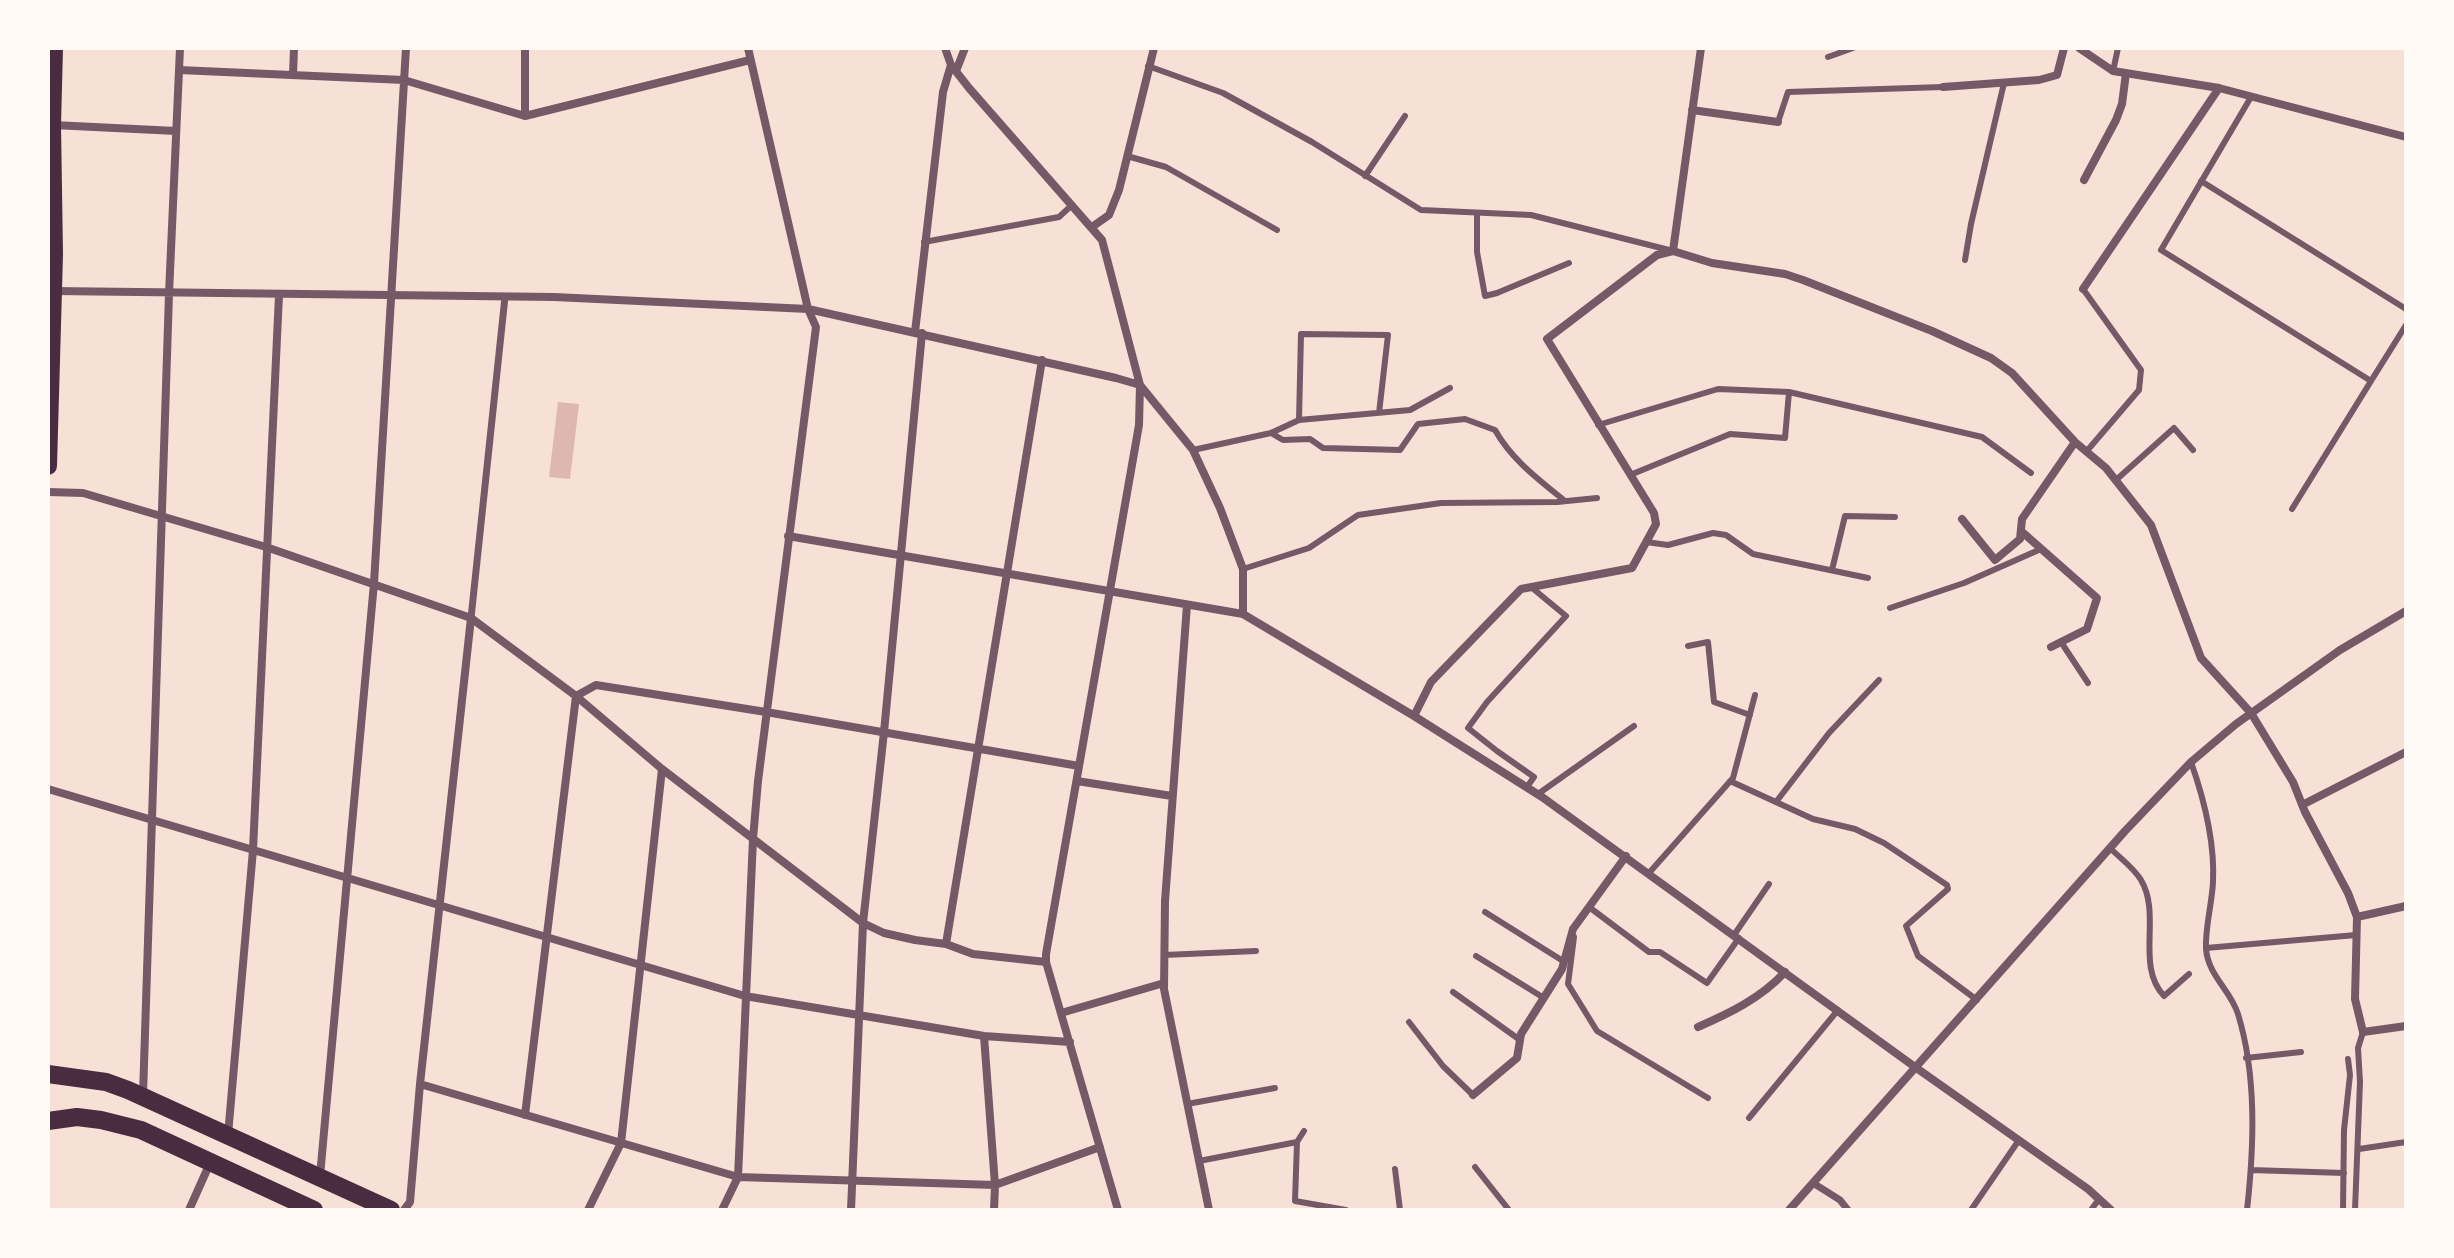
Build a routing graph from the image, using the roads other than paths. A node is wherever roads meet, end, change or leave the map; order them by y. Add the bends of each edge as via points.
1 (54, 48) edge
2 (180, 48) edge
3 (294, 48) edge
4 (406, 48) edge
5 (525, 48) edge
6 (748, 48) edge
7 (945, 48) edge
8 (965, 48) edge
9 (1154, 48) edge
10 (1701, 48) edge
11 (1853, 48) edge
12 (2064, 48) edge
13 (2079, 48) edge
14 (2118, 48) edge
15 (1828, 57) dead end
16 (750, 60) junction
17 (1148, 66) junction
18 (954, 68) junction
19 (179, 70) junction
20 (2113, 71) junction
21 (2126, 73) junction
22 (293, 75) junction
23 (404, 80) junction
24 (2004, 83) junction
25 (1943, 87) joint
26 (2219, 88) junction
27 (2251, 97) junction
28 (1692, 110) junction
29 (525, 116) junction
30 (1405, 116) dead end
31 (1778, 122) joint
32 (52, 125) junction
33 (176, 131) junction
34 (2406, 137) edge
35 (1127, 156) junction
36 (1365, 176) junction
37 (2084, 180) dead end
38 (2201, 181) junction
39 (1072, 205) junction
40 (1477, 213) junction
41 (1092, 227) junction
42 (1277, 230) dead end
43 (924, 242) junction
44 (1673, 251) junction
45 (1965, 260) dead end
46 (1569, 263) dead end
47 (2083, 289) joint
48 (53, 291) junction
49 (169, 294) junction
50 (279, 295) junction
51 (391, 296) junction
52 (505, 297) junction
53 (808, 309) junction
54 (2406, 309) edge
55 (2406, 325) edge
56 (918, 332) junction
57 (1042, 360) junction
58 (2371, 381) junction
59 (1140, 385) junction
60 (1450, 388) dead end
61 (1789, 392) junction
62 (1410, 410) junction
63 (1379, 413) junction
64 (1299, 420) junction
65 (1418, 424) junction
66 (1598, 425) junction
67 (1271, 433) junction
68 (2075, 442) junction
69 (1193, 450) junction
70 (2193, 450) dead end
71 (2086, 452) junction
72 (48, 466) edge
73 (2031, 473) dead end
74 (1630, 475) junction
75 (2116, 480) junction
76 (48, 492) edge
77 (1597, 498) dead end
78 (1565, 501) junction
79 (2292, 509) dead end
80 (161, 516) junction
81 (1895, 517) dead end
82 (1962, 519) dead end
83 (2021, 531) junction
84 (788, 536) junction
85 (1646, 542) junction
86 (266, 547) junction
87 (2041, 549) junction
88 (900, 555) junction
89 (1243, 569) junction
90 (1832, 570) junction
91 (1007, 574) junction
92 (1868, 578) dead end
93 (374, 583) junction
94 (1531, 587) junction
95 (1110, 591) junction
96 (1187, 605) junction
97 (1890, 608) dead end
98 (2406, 611) edge
99 (1243, 614) junction
100 (471, 618) junction
101 (2061, 642) junction
102 (1688, 646) dead end
103 (2051, 647) dead end
104 (1879, 680) dead end
105 (2088, 683) dead end
106 (1755, 695) dead end
107 (576, 696) junction
108 (766, 712) junction
109 (2251, 713) junction
110 (1750, 715) junction
111 (1414, 716) junction
112 (1634, 726) dead end
113 (884, 732) junction
114 (977, 748) junction
115 (2406, 752) edge
116 (2191, 762) junction
117 (1079, 766) junction
118 (662, 769) junction
119 (1077, 781) junction
120 (1730, 781) junction
121 (1527, 787) junction
122 (48, 789) edge
123 (1538, 794) junction
124 (1172, 796) junction
125 (1776, 802) junction
126 (2302, 805) junction
127 (153, 821) junction
128 (753, 839) junction
129 (2110, 848) junction
130 (253, 850) junction
131 (1626, 856) junction
132 (1649, 873) junction
133 (348, 877) junction
134 (1769, 884) dead end
135 (440, 905) junction
136 (2406, 906) edge
137 (1589, 907) junction
138 (1485, 912) dead end
139 (2357, 917) junction
140 (863, 923) junction
141 (1576, 925) junction
142 (2356, 935) junction
143 (546, 936) junction
144 (1737, 936) junction
145 (946, 944) junction
146 (2206, 948) junction
147 (1256, 951) dead end
148 (1164, 955) junction
149 (1476, 956) dead end
150 (1563, 961) junction
151 (1046, 962) junction
152 (642, 965) junction
153 (1785, 972) junction
154 (2189, 974) dead end
155 (1164, 983) junction
156 (1453, 992) dead end
157 (745, 996) junction
158 (1544, 998) junction
159 (1977, 1000) junction
160 (1838, 1010) junction
161 (1061, 1013) junction
162 (858, 1015) junction
163 (1409, 1022) dead end
164 (2406, 1026) edge
165 (1698, 1027) dead end
166 (2363, 1032) junction
167 (984, 1036) junction
168 (1520, 1040) junction
169 (1070, 1042) junction
170 (2301, 1052) dead end
171 (2246, 1058) junction
172 (2348, 1059) dead end
173 (1915, 1067) junction
174 (48, 1074) edge
175 (420, 1084) junction
176 (1275, 1088) dead end
177 (1473, 1095) joint
178 (143, 1096) junction
179 (1708, 1098) dead end
180 (1187, 1104) junction
181 (525, 1115) junction
182 (1749, 1118) dead end
183 (48, 1121) edge
184 (1304, 1131) dead end
185 (228, 1135) junction
186 (2019, 1140) junction
187 (1297, 1142) junction
188 (2406, 1142) edge
189 (621, 1143) junction
190 (1100, 1147) junction
191 (2359, 1149) junction
192 (1199, 1161) junction
193 (210, 1162) junction
194 (1475, 1167) dead end
195 (1395, 1169) dead end
196 (2251, 1170) junction
197 (2344, 1173) junction
198 (319, 1177) junction
199 (738, 1177) junction
200 (852, 1181) junction
201 (1813, 1183) junction
202 (995, 1185) junction
203 (2099, 1199) junction
204 (189, 1210) edge
205 (314, 1210) edge
206 (391, 1210) edge
207 (404, 1210) edge
208 (588, 1210) edge
209 (722, 1210) edge
210 (851, 1210) edge
211 (994, 1210) edge
212 (1118, 1210) edge
213 (1209, 1210) edge
214 (1346, 1210) edge
215 (1400, 1210) edge
216 (1509, 1210) edge
217 (1789, 1210) edge
218 (1848, 1210) edge
219 (1971, 1210) edge
220 (2091, 1210) edge
221 (2111, 1210) edge
222 (2247, 1210) edge
223 (2343, 1210) edge
224 (2355, 1210) edge

1 - 32 main road
2 - 19 street
3 - 22 street
4 - 23 street
5 - 29 street
6 - 16 street
7 - 18 street
8 - 18 street
9 - 17 street
10 - 28 street
11 - 15 lane
12 - 24 street via 2057,75
13 - 20 street
14 - 20 lane
16 - 29 street
16 - 53 street
17 - 35 street
17 - 36 lane via 1223,93
18 - 39 street
18 - 43 street via 943,92
19 - 22 street
19 - 33 street
20 - 21 street
21 - 26 street
21 - 37 street via 2116,120
22 - 23 street
23 - 29 street
23 - 51 street
24 - 25 street
24 - 45 lane
25 - 31 lane via 1788,92
26 - 27 street
26 - 47 street
27 - 34 street
27 - 38 lane
28 - 31 street
28 - 44 street
30 - 36 lane
32 - 33 street
32 - 48 main road
33 - 49 street
35 - 41 street via 1109,215
35 - 42 lane via 1166,167
36 - 40 lane via 1421,210
38 - 54 lane
38 - 58 lane via 2161,250
39 - 41 street
39 - 43 lane via 1059,217
40 - 44 lane via 1531,215
40 - 46 lane via 1485,296
41 - 59 street via 1102,240
43 - 56 street
44 - 66 street via 1657,255 1547,339
44 - 68 street via 1785,274 1963,344 2012,373
47 - 71 lane via 2141,370 2139,390
48 - 49 street
48 - 72 main road
49 - 50 street
49 - 80 street
50 - 51 street
50 - 86 street
51 - 52 street
51 - 93 street
52 - 53 street
52 - 100 street
53 - 56 street
53 - 84 street via 816,327
55 - 58 lane
56 - 57 street
56 - 88 street
57 - 59 street
57 - 91 street
58 - 79 lane
59 - 69 street
59 - 95 street via 1139,425
60 - 62 lane
61 - 66 lane via 1718,389
61 - 73 lane via 1982,437
61 - 74 lane via 1785,438 1730,434
62 - 63 lane
62 - 65 lane
63 - 64 lane
63 - 64 lane via 1388,335 1301,334
64 - 67 lane
65 - 67 lane via 1400,450 1323,448 1310,439 1283,440
65 - 78 lane via 1465,419 1495,430 1520,464
66 - 74 street
67 - 69 lane
68 - 71 street
68 - 83 street via 2022,519
69 - 89 street
70 - 75 lane via 2174,428
71 - 75 street
74 - 85 street via 1654,513 1656,524
75 - 109 street via 2151,525 2201,658
76 - 80 street via 83,493
77 - 78 lane
78 - 89 lane via 1441,503 1358,515 1309,548
80 - 86 street
80 - 127 street
81 - 90 lane via 1845,516
82 - 83 street via 1995,560 2020,539
83 - 87 street
84 - 88 street
84 - 108 street
85 - 90 lane via 1668,545 1713,533 1726,535 1753,554
85 - 94 street via 1632,568
86 - 93 street
86 - 130 street
87 - 97 lane
87 - 101 street via 2097,598 2087,629
88 - 91 street
88 - 113 street
89 - 99 street
90 - 92 lane
91 - 95 street
91 - 114 street
93 - 100 street
93 - 133 street
94 - 111 street via 1521,589 1431,682
94 - 121 lane via 1566,616 1468,728 1534,777
95 - 96 street
95 - 117 street
96 - 99 street
96 - 124 street
98 - 109 street
99 - 111 street
100 - 107 street
100 - 135 street
101 - 103 street
101 - 105 lane
102 - 110 lane via 1708,642 1714,702
104 - 125 lane via 1829,733
106 - 110 lane
107 - 108 street via 596,685
107 - 118 street
107 - 143 street
108 - 113 street
108 - 128 street
109 - 116 street
109 - 126 street
110 - 120 lane
111 - 121 street
112 - 123 lane
113 - 114 street
113 - 140 street
114 - 117 street
114 - 145 street
115 - 126 street
116 - 129 street
116 - 146 lane via 2201,790 2213,879
117 - 119 street
118 - 128 street
118 - 152 street
119 - 124 street
119 - 151 street
120 - 125 lane
120 - 132 lane
121 - 123 street
122 - 127 street
123 - 131 street
124 - 148 street
125 - 159 lane via 1870,836 1947,885 1906,926 1918,956
126 - 139 street
127 - 130 street
127 - 178 street
128 - 140 street
128 - 157 street
129 - 154 lane via 2141,879 2150,904 2155,987 2164,996
129 - 159 street
130 - 133 street
130 - 185 street
131 - 132 street
131 - 137 street
132 - 144 street
133 - 135 street
133 - 198 street
134 - 144 lane
135 - 143 street
135 - 175 street
136 - 139 street
137 - 141 street
137 - 144 lane via 1649,952 1660,952 1707,983
138 - 150 lane
139 - 142 street
140 - 145 street via 900,937
140 - 162 street
141 - 150 street
141 - 179 lane via 1568,984 1597,1031
142 - 146 lane
142 - 166 street via 2355,999
143 - 152 street
143 - 181 street
144 - 153 street
145 - 151 street via 973,954
146 - 171 lane via 2206,961 2238,1012
147 - 148 lane
148 - 155 street
149 - 158 lane
150 - 158 street
151 - 161 street
152 - 157 street
152 - 189 street
153 - 160 street
153 - 165 street via 1748,1003
155 - 161 street
155 - 180 street
156 - 168 lane
157 - 162 street
157 - 199 street
158 - 168 street
159 - 173 street
160 - 173 street
160 - 182 lane
161 - 169 street
162 - 167 street
162 - 200 street
163 - 177 lane
164 - 166 street
166 - 191 lane via 2358,1048
167 - 169 street
167 - 202 street
168 - 177 street via 1517,1058
169 - 190 street
170 - 171 lane
171 - 196 lane
172 - 197 lane
173 - 186 street
173 - 201 street
174 - 178 main road via 106,1082
175 - 181 street
175 - 207 street via 410,1202
176 - 180 lane
178 - 185 main road
180 - 192 street
181 - 189 street
183 - 193 main road via 77,1117 119,1124
184 - 187 lane
185 - 198 main road
186 - 203 street
186 - 219 lane
187 - 192 lane
187 - 214 lane via 1295,1201
188 - 191 lane
189 - 199 street
189 - 208 street
190 - 202 street
190 - 212 street
191 - 224 lane
192 - 213 street
193 - 204 street
193 - 205 main road
194 - 216 lane
195 - 215 lane
196 - 197 lane
196 - 222 lane
197 - 223 lane
198 - 206 main road
199 - 200 street
199 - 209 street
200 - 202 street
200 - 210 street
201 - 217 street
201 - 218 street
202 - 211 street
203 - 220 lane
203 - 221 street

